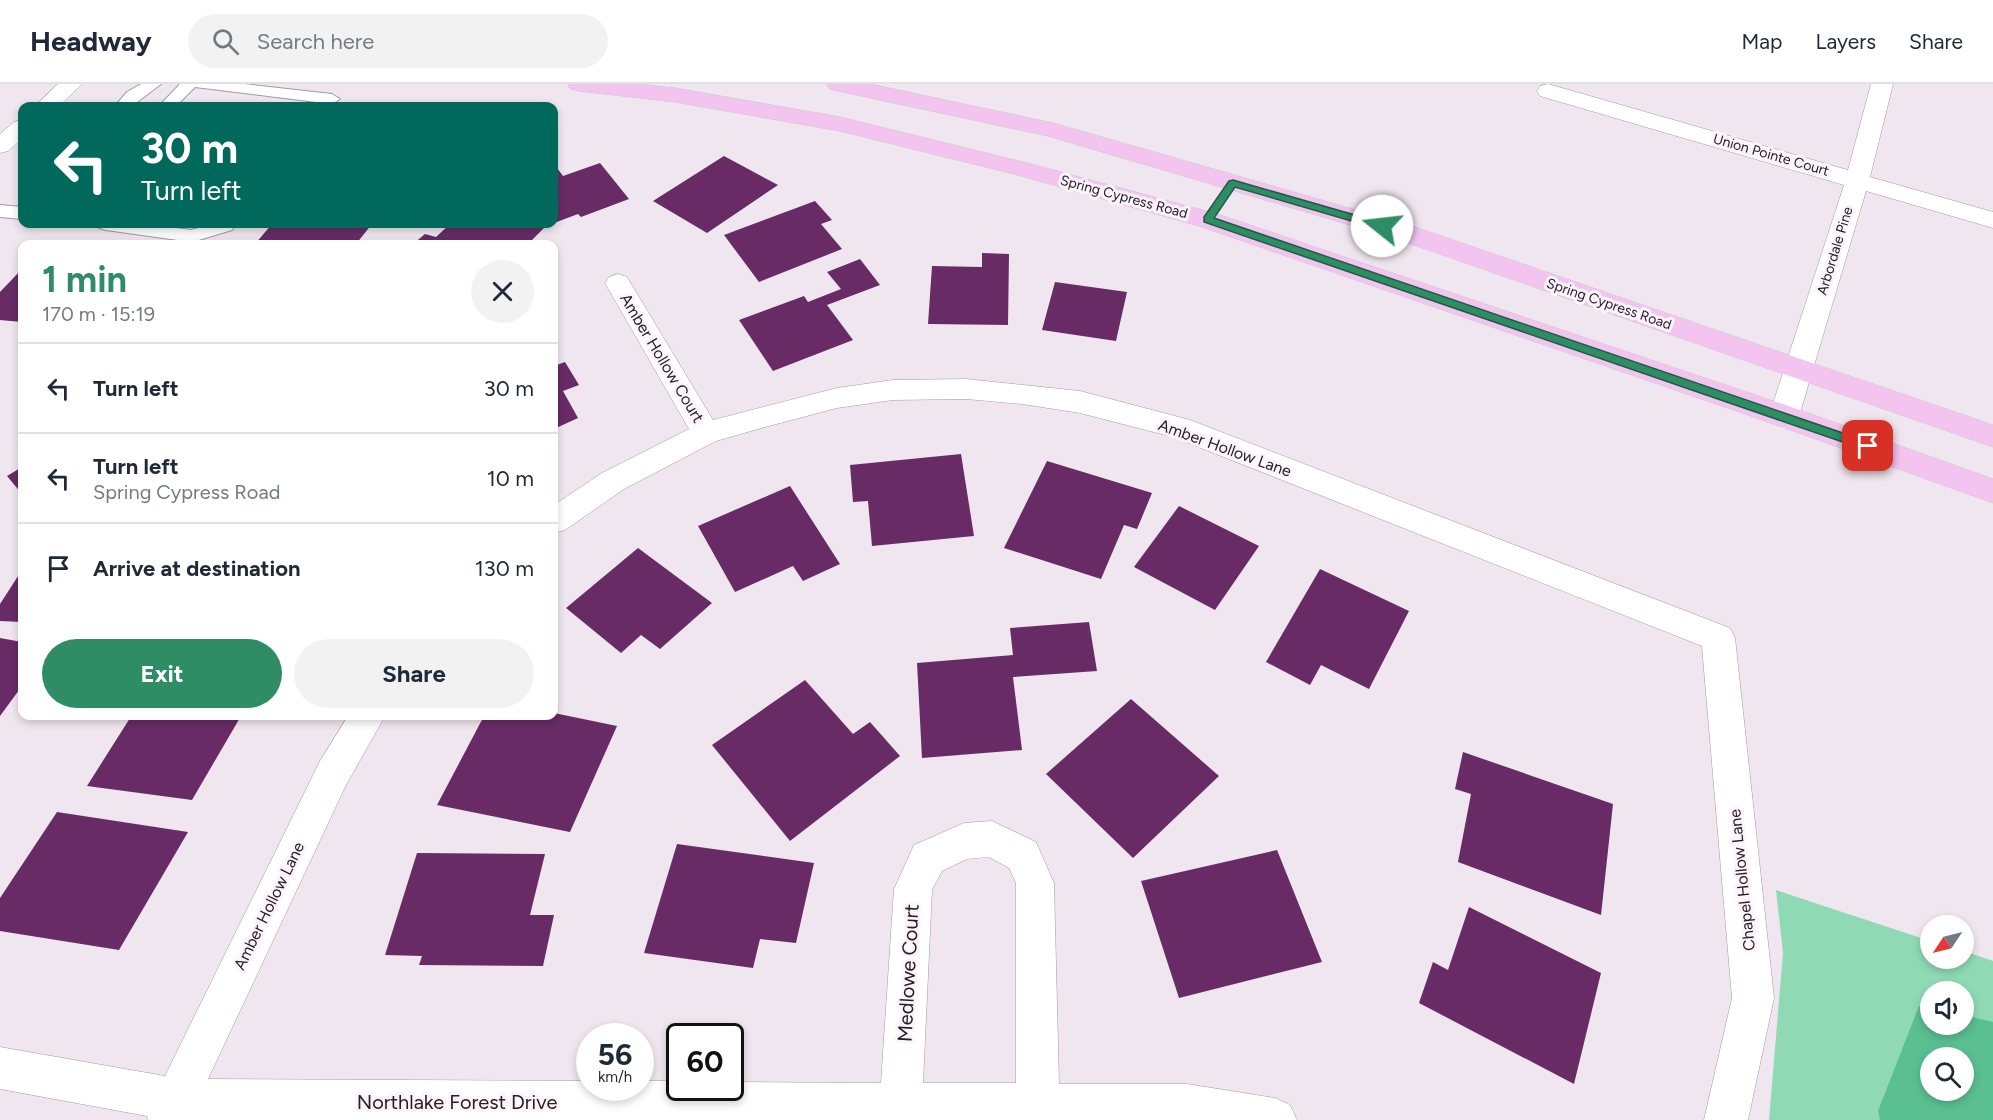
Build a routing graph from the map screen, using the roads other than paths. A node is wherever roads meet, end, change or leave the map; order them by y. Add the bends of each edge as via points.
1 (72, 84) edge
2 (153, 84) edge
3 (189, 84) edge
4 (201, 84) edge
5 (345, 84) edge
6 (579, 84) edge
7 (838, 84) edge
8 (1882, 84) edge
9 (874, 86) edge
10 (252, 90) junction
11 (1548, 91) dead end
12 (51, 102) edge
13 (127, 102) edge
14 (172, 102) edge
15 (240, 102) edge
16 (323, 102) edge
17 (330, 102) edge
18 (840, 124) junction
19 (18, 130) edge
20 (0, 146) edge
21 (1857, 181) junction
22 (1233, 183) junction
23 (1208, 220) junction
24 (1993, 220) edge
25 (135, 228) edge
26 (218, 228) edge
27 (618, 283) dead end
28 (1798, 370) junction
29 (1784, 416) junction
30 (706, 432) junction
31 (1993, 436) edge
32 (1993, 491) edge
33 (558, 518) edge
34 (1718, 638) joint
35 (365, 720) edge
36 (0, 1068) edge
37 (1038, 1103) junction
38 (172, 1110) edge
39 (900, 1113) edge
40 (1275, 1120) edge
41 (1726, 1120) edge

1 - 12 street
2 - 13 lane
3 - 14 lane
4 - 10 lane
5 - 17 lane
6 - 18 main road, Spring Cypress Road via 675,95
7 - 9 main road, Spring Cypress Road
8 - 21 street, Arbordale Pine
9 - 18 main road
9 - 22 main road, Spring Cypress Road via 1053,130
10 - 15 lane
10 - 16 lane
11 - 21 street, Union Pointe Court
18 - 23 main road, Spring Cypress Road
19 - 20 street
21 - 24 street, Union Pointe Court
21 - 28 street, Arbordale Pine
22 - 23 main road
22 - 28 main road, Spring Cypress Road via 1403,232
23 - 29 main road, Spring Cypress Road
25 - 26 lane via 192,236
27 - 30 street, Amber Hollow Court
28 - 29 street, Arbordale Pine
28 - 31 main road, Spring Cypress Road
29 - 32 main road, Spring Cypress Road
30 - 33 street, Amber Hollow Lane via 614,481
30 - 34 street, Amber Hollow Lane via 837,398 893,390 966,389 1080,402 1180,428
34 - 41 street, Chapel Hollow Lane via 1753,998
35 - 38 street, Amber Hollow Lane via 333,773
36 - 38 street, Northlake Forest Drive
37 - 39 street, Northlake Forest Drive
37 - 39 street, Medlowe Court via 1035,883 1023,855 992,839 964,841 928,858 913,889
37 - 40 street, Northlake Forest Drive via 1186,1106
38 - 39 street, Northlake Forest Drive

